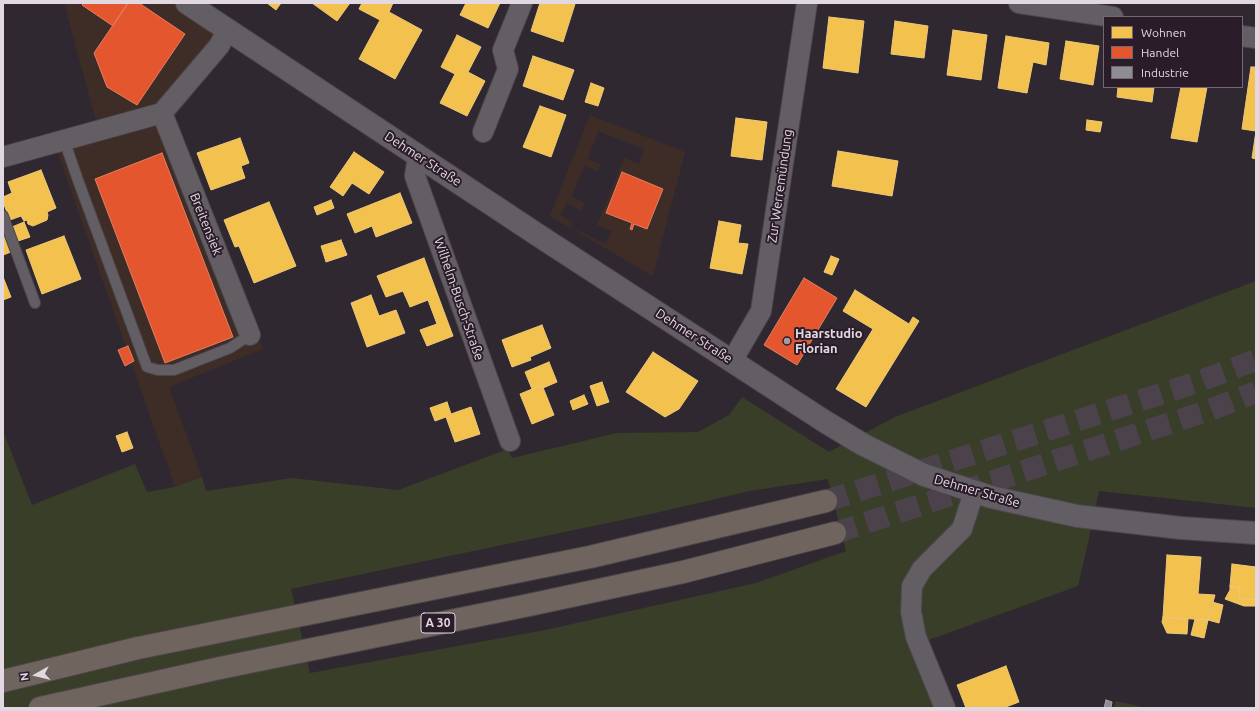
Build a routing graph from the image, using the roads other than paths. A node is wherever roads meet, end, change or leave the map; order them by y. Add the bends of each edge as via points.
1 (187, 3) edge
2 (522, 3) edge
3 (807, 3) edge
4 (1019, 3) edge
5 (1106, 16) edge
6 (228, 30) junction
7 (1243, 36) edge
8 (1256, 38) edge
9 (162, 113) junction
10 (483, 132) dead end
11 (64, 140) junction
12 (418, 156) junction
13 (3, 157) edge
14 (3, 216) edge
15 (36, 304) dead end
16 (250, 335) joint
17 (732, 361) junction
18 (510, 441) dead end
19 (974, 492) junction
20 (826, 501) tunnel mouth
21 (835, 533) tunnel mouth
22 (1256, 533) edge
23 (3, 681) edge
24 (40, 708) edge
25 (945, 708) edge

1 - 6 street, Dehmer Straße
2 - 10 street via 503,50 508,70
3 - 17 street, Zur Werremündung via 761,311
4 - 5 street
6 - 9 street via 218,46
6 - 12 street, Dehmer Straße
7 - 8 street
9 - 11 street
9 - 16 street, Breitensiek
11 - 13 street
11 - 16 lane via 147,367 174,370 230,348
12 - 17 street, Dehmer Straße
12 - 18 street, Wilhelm-Busch-Straße via 415,176
14 - 15 lane
17 - 19 street, Dehmer Straße via 862,444 924,475
19 - 22 street, Dehmer Straße via 1077,516 1181,528
19 - 25 street via 962,529 922,569 912,586 911,612 916,637
20 - 23 highway via 590,557 138,648
21 - 24 highway, A 30 via 667,575

